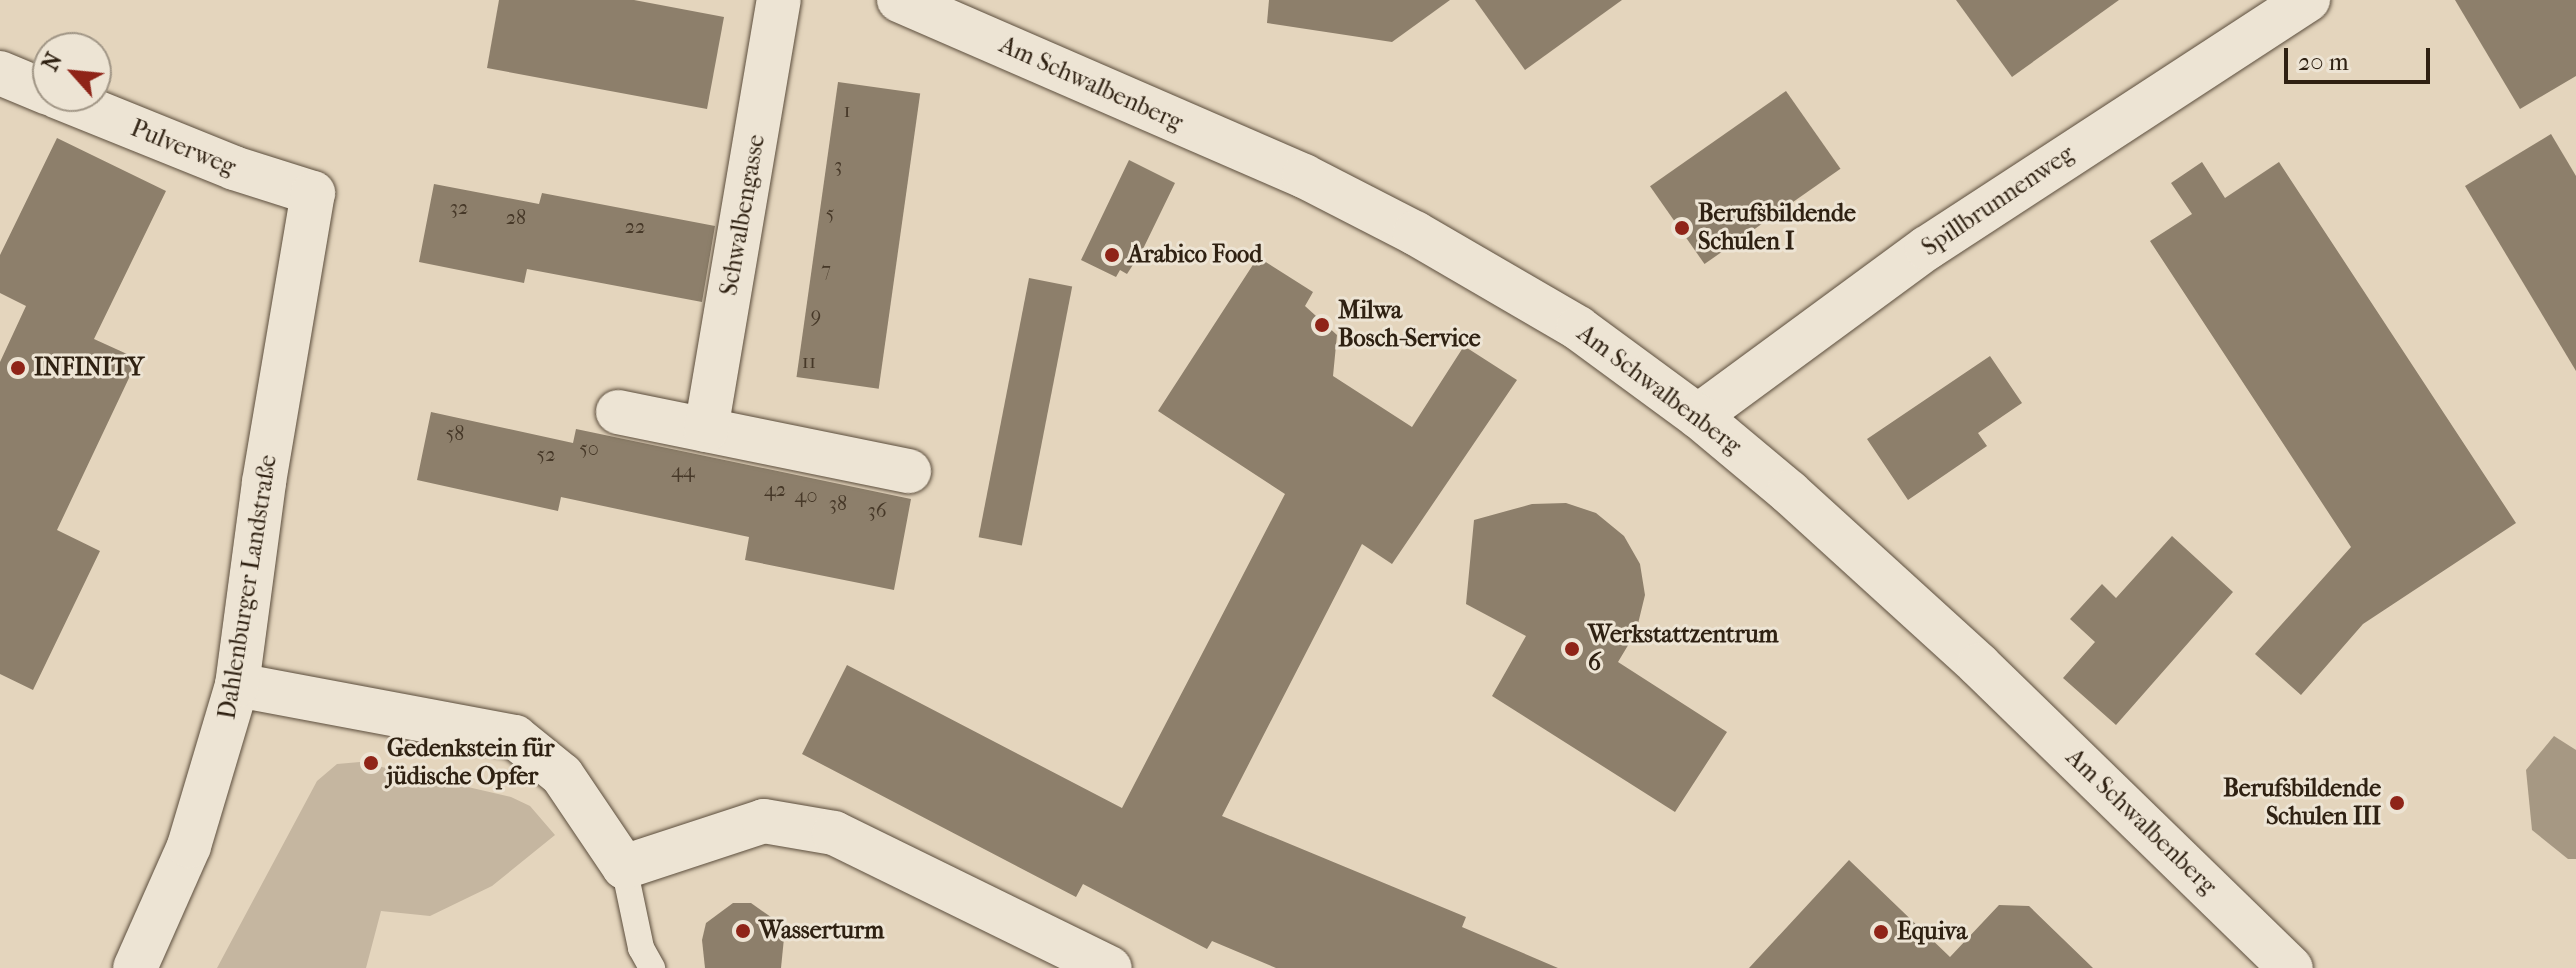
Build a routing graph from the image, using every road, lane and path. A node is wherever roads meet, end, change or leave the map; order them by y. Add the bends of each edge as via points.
1 (779, 0) edge
2 (899, 0) edge
3 (2308, 0) edge
4 (0, 73) edge
5 (32, 86) edge
6 (96, 112) edge
7 (313, 193) joint
8 (618, 412) dead end
9 (1698, 416) junction
10 (706, 430) junction
11 (909, 471) dead end
12 (237, 685) junction
13 (624, 867) junction
14 (135, 968) edge
15 (652, 968) edge
16 (1110, 968) edge
17 (2291, 968) edge

1 - 10 street, Schwalbengasse
2 - 9 street, Am Schwalbenberg via 1304,176 1415,233 1578,328
3 - 9 street, Spillbrunnenweg via 1927,248
4 - 5 street
6 - 7 street, Pulverweg via 234,168
7 - 12 street, Dahlenburger Landstraße via 273,419
8 - 10 street
9 - 17 street, Am Schwalbenberg via 1979,665
10 - 11 street
12 - 13 street via 515,737 562,775
12 - 14 street, Dahlenburger Landstraße via 189,846
13 - 15 lane via 641,948
13 - 16 street via 764,821 834,833

